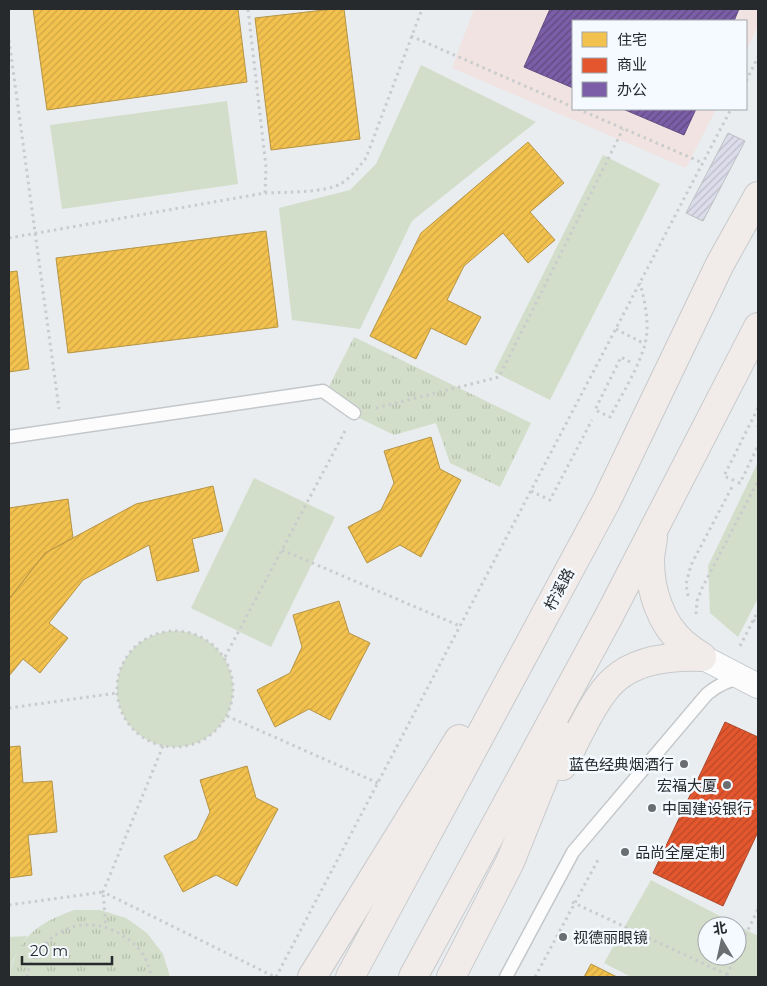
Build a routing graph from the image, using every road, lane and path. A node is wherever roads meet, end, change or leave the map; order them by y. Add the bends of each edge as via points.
1 (248, 9) edge
2 (422, 9) edge
3 (411, 36) junction
4 (9, 40) edge
5 (10, 53) edge
6 (758, 57) edge
7 (747, 79) edge
8 (572, 107) edge
9 (580, 110) edge
10 (730, 110) edge
11 (623, 129) junction
12 (703, 163) junction
13 (265, 193) junction
14 (758, 196) edge
15 (36, 234) junction
16 (9, 238) edge
17 (640, 283) junction
18 (758, 327) edge
19 (616, 329) junction
20 (645, 344) junction
21 (630, 362) dead end
22 (758, 408) edge
23 (354, 413) junction
24 (592, 420) dead end
25 (62, 429) junction
26 (9, 437) edge
27 (758, 446) edge
28 (758, 481) edge
29 (732, 487) dead end
30 (531, 491) junction
31 (606, 502) junction
32 (655, 528) junction
33 (282, 550) junction
34 (690, 604) dead end
35 (693, 610) dead end
36 (758, 610) edge
37 (609, 616) junction
38 (753, 620) junction
39 (758, 622) edge
40 (460, 626) junction
41 (737, 652) dead end
42 (225, 657) junction
43 (702, 657) junction
44 (751, 682) edge
45 (117, 693) junction
46 (707, 694) junction
47 (600, 697) junction
48 (9, 708) edge
49 (227, 716) junction
50 (564, 728) junction
51 (163, 746) junction
52 (520, 781) junction
53 (378, 782) junction
54 (601, 854) dead end
55 (510, 862) junction
56 (103, 892) junction
57 (551, 892) junction
58 (573, 903) junction
59 (9, 906) edge
60 (758, 909) edge
61 (106, 927) junction
62 (747, 932) edge
63 (731, 966) edge
64 (727, 975) junction
65 (27, 977) edge
66 (151, 977) edge
67 (275, 977) edge
68 (312, 977) edge
69 (350, 977) edge
70 (413, 977) edge
71 (451, 977) edge
72 (506, 977) edge
73 (534, 977) edge
74 (732, 977) edge

1 - 13 path via 266,167
2 - 3 path
3 - 8 path
3 - 13 path via 366,158 354,172 340,184 320,189
4 - 5 path
5 - 15 path
6 - 7 path
9 - 11 path
10 - 12 path
11 - 12 path
11 - 23 path via 499,378
12 - 17 path
13 - 15 path
14 - 31 main road, 柠溪路 via 720,264
15 - 16 path
15 - 25 path
17 - 19 path
17 - 20 path via 647,326
18 - 32 main road
19 - 20 path
19 - 30 path
20 - 21 path via 610,417 595,410 621,357
22 - 27 path via 724,476 740,483
23 - 25 lane via 322,391
23 - 33 path
24 - 30 path via 550,500
25 - 26 lane
28 - 35 path via 702,588 695,616
29 - 34 path via 690,565 686,584
30 - 40 path
31 - 68 main road
31 - 69 main road, 柠溪路
32 - 37 main road
32 - 43 main road via 650,561 659,611 682,643
33 - 40 path
33 - 42 path
36 - 38 path
37 - 50 main road
37 - 52 main road
38 - 39 path
38 - 41 path
40 - 53 path
42 - 45 path via 211,642 193,633 173,630 154,634 138,644 126,658 118,675
42 - 49 path via 232,676 234,696
43 - 44 street
43 - 46 lane via 710,667 711,684
43 - 47 main road via 666,659 634,668 614,680
44 - 46 lane via 733,679
45 - 48 path
45 - 51 path via 121,711 131,727 145,739
46 - 57 lane via 573,852
47 - 50 main road
47 - 55 main road
49 - 51 path via 215,732 199,742 182,747
49 - 53 path
50 - 52 main road
50 - 55 main road
51 - 56 path
52 - 70 main road
53 - 67 path
54 - 58 path
55 - 71 main road
56 - 59 path
56 - 61 path
56 - 67 path
57 - 58 path
57 - 72 lane
58 - 64 path
58 - 73 path
60 - 62 path
61 - 65 path via 85,925 65,929 35,954
61 - 66 path via 126,936 142,952
63 - 64 path
64 - 74 path

